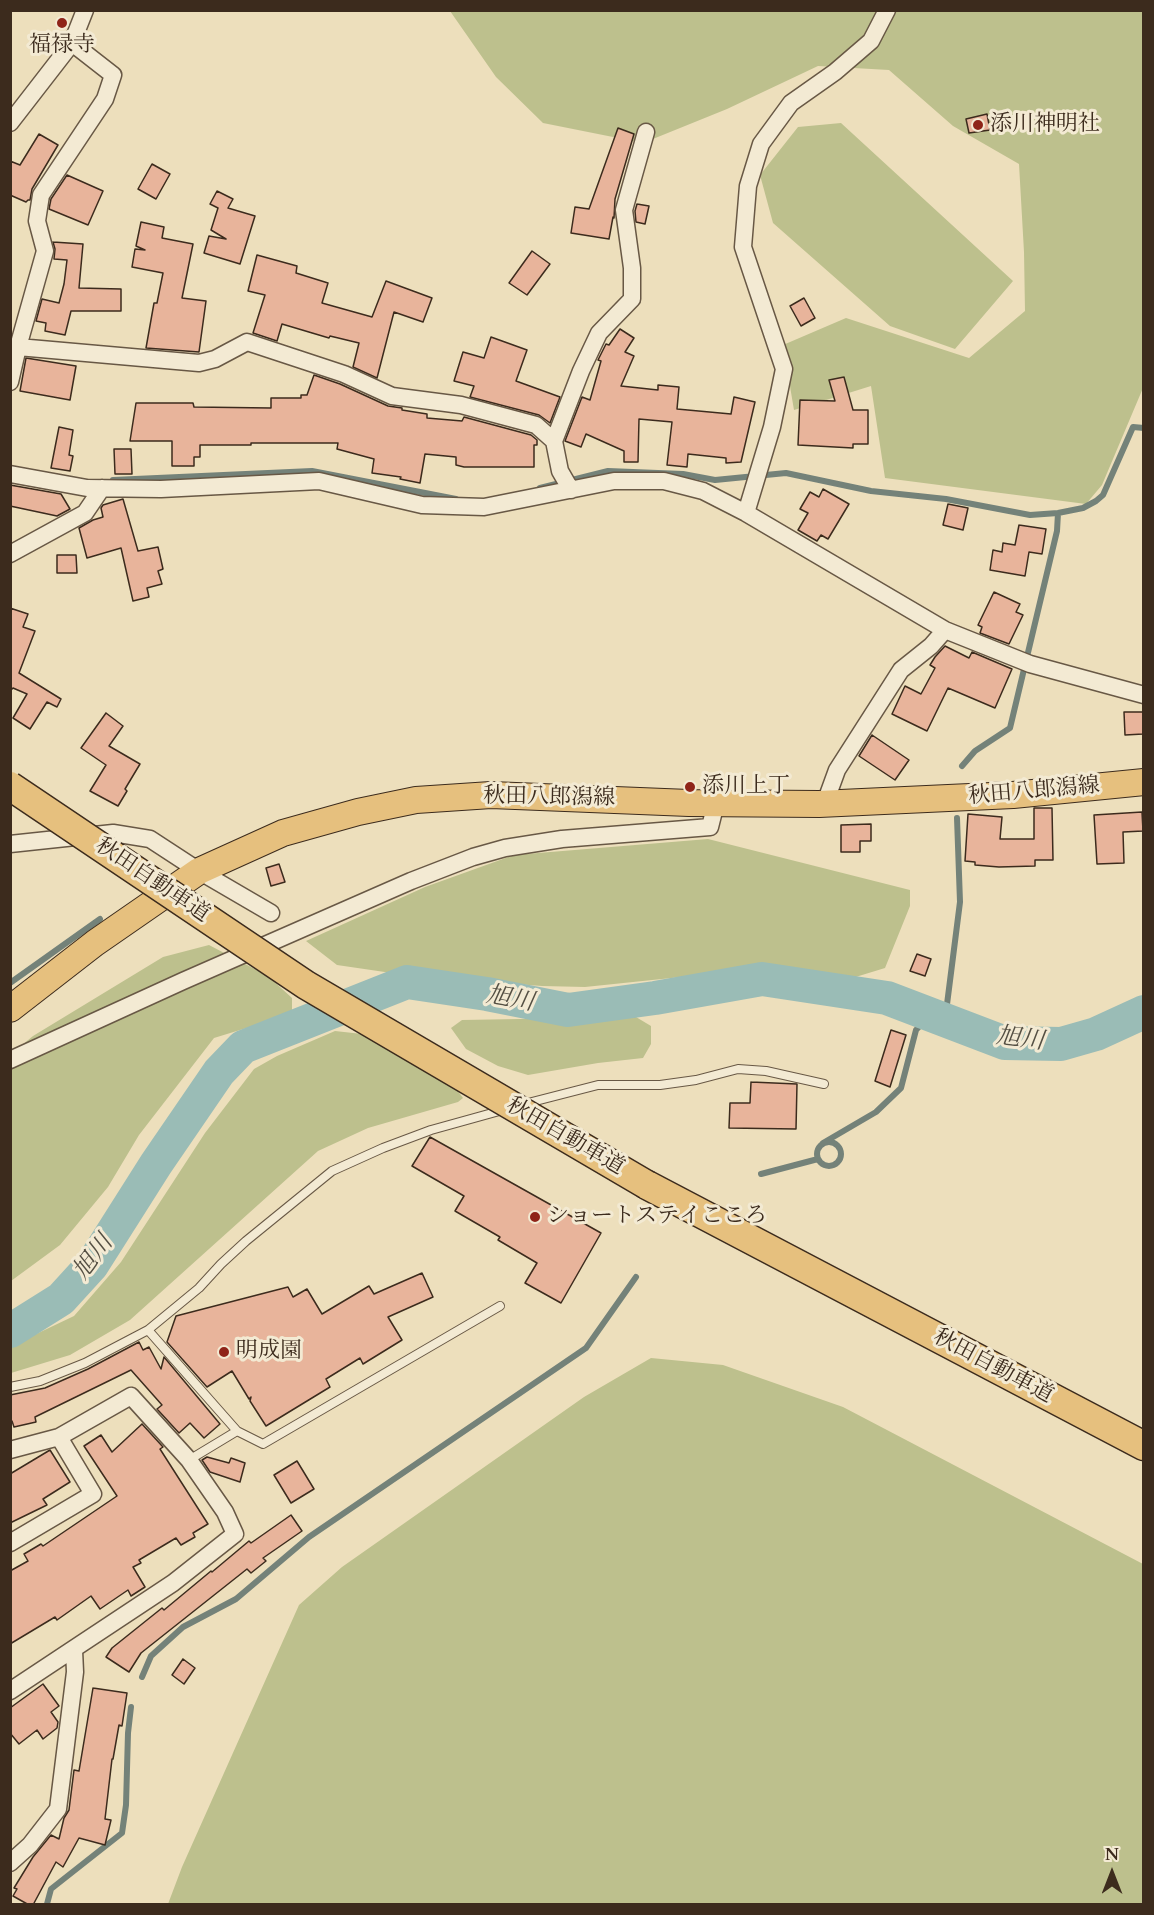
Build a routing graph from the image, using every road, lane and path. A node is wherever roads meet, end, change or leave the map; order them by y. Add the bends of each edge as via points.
1 (85, 10) edge
2 (887, 10) edge
3 (72, 43) junction
4 (10, 123) edge
5 (646, 132) dead end
6 (18, 347) junction
7 (10, 382) edge
8 (554, 441) junction
9 (10, 474) edge
10 (567, 483) junction
11 (102, 488) junction
12 (746, 513) junction
13 (10, 554) edge
14 (945, 630) junction
15 (1143, 695) edge
16 (1143, 782) edge
17 (10, 786) edge
18 (716, 803) junction
19 (825, 804) junction
20 (10, 844) edge
21 (199, 871) junction
22 (271, 913) dead end
23 (10, 1009) edge
24 (10, 1060) edge
25 (824, 1084) dead end
26 (500, 1306) dead end
27 (148, 1330) junction
28 (10, 1386) edge
29 (237, 1431) junction
30 (59, 1437) junction
31 (1143, 1446) edge
32 (10, 1450) edge
33 (189, 1460) junction
34 (10, 1543) edge
35 (74, 1650) junction
36 (10, 1691) edge
37 (10, 1863) edge

1 - 3 street
2 - 12 street via 872,41 790,103 761,144 748,186 743,248 784,369 772,427
3 - 4 street
3 - 6 street via 113,75 105,99 41,195 37,221 45,251
5 - 8 street via 624,210 632,299 599,333
6 - 7 street
6 - 8 street via 199,363 247,342 344,374 392,396 461,405 536,425
8 - 10 street via 560,471
9 - 11 street
10 - 11 street via 484,507 422,505 319,481
10 - 12 street via 664,481 703,491
11 - 13 street via 85,513
12 - 14 street
14 - 15 street via 1025,662
14 - 19 street via 901,670 837,770
16 - 19 main road, 秋田八郎潟線 via 1013,795
17 - 31 highway, 秋田自動車道, bridge via 306,985 647,1185
18 - 19 main road, 秋田八郎潟線
18 - 21 main road, 秋田八郎潟線 via 491,795 416,800 283,834
18 - 24 street via 710,827 562,838 473,857 401,885
20 - 21 street via 113,832 136,835 150,839
21 - 22 street
21 - 23 main road, 秋田八郎潟線 via 95,943
25 - 27 lane via 738,1069 660,1085 598,1085 431,1130 332,1171 246,1241 199,1288
26 - 29 lane via 263,1444
27 - 28 lane via 85,1363 40,1381
27 - 29 lane
29 - 33 lane
30 - 32 street
30 - 33 street via 131,1395
30 - 34 street via 93,1494
33 - 35 street via 225,1512 235,1534 173,1584
35 - 36 street
35 - 37 street via 75,1672 58,1809

